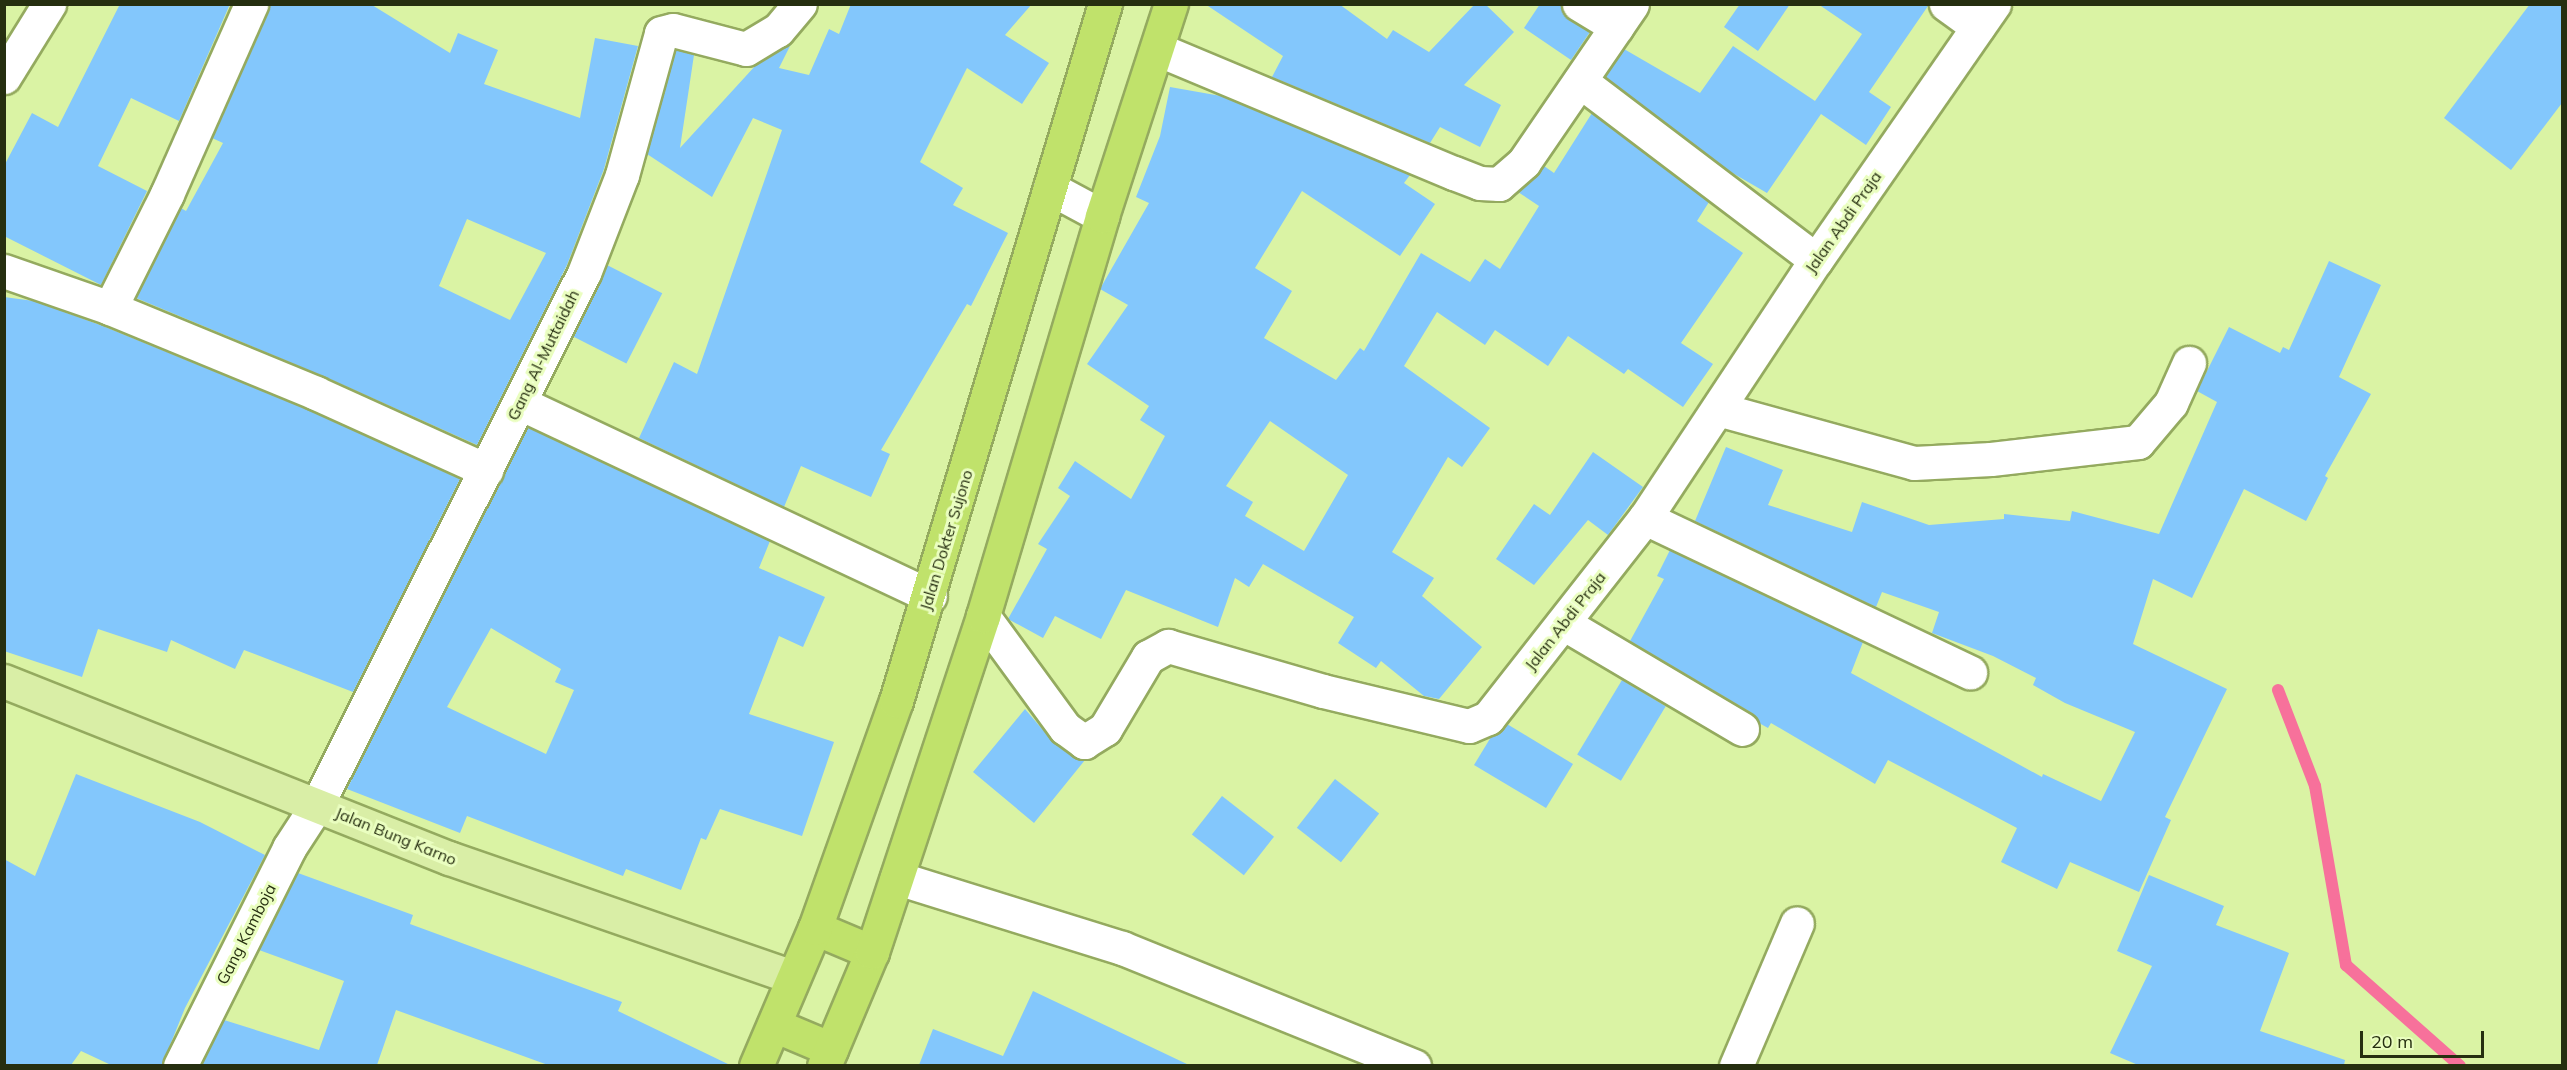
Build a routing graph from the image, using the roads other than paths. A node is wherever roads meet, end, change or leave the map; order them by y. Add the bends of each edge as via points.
1 (49, 4) edge
2 (251, 4) edge
3 (800, 4) edge
4 (1105, 4) edge
5 (1171, 4) edge
6 (1579, 4) edge
7 (1946, 4) edge
8 (1624, 16) edge
9 (1986, 16) edge
10 (1157, 49) junction
11 (4, 77) edge
12 (1580, 81) junction
13 (1050, 188) junction
14 (1102, 216) junction
15 (1816, 260) junction
16 (4, 271) edge
17 (110, 308) junction
18 (2189, 363) dead end
19 (520, 403) junction
20 (1718, 410) junction
21 (486, 470) junction
22 (1645, 518) junction
23 (930, 596) junction
24 (983, 616) junction
25 (1563, 623) junction
26 (1970, 672) dead end
27 (4, 681) edge
28 (1742, 729) dead end
29 (317, 805) junction
30 (897, 878) junction
31 (1797, 923) dead end
32 (814, 928) junction
33 (872, 952) junction
34 (793, 977) junction
35 (774, 1025) junction
36 (828, 1057) edge
37 (180, 1065) edge
38 (756, 1065) edge
39 (1414, 1065) edge
40 (1736, 1065) edge

1 - 11 street
2 - 17 street via 167,194
3 - 19 street, Gang Al-Muttaidah via 778,30 746,49 673,30 661,33 605,225
4 - 13 highway, Jalan Dokter Sujono
5 - 10 highway
6 - 8 street
7 - 9 street
8 - 12 street
9 - 15 street, Jalan Abdi Praja
10 - 12 street via 1480,183 1499,184 1514,175
10 - 14 highway
12 - 15 street
13 - 14 street
13 - 23 highway, Jalan Dokter Sujono
14 - 24 highway
15 - 20 street, Jalan Abdi Praja
16 - 17 street
17 - 21 street via 316,393
18 - 20 street via 2171,404 2138,442 1991,459 1914,464
19 - 21 street, Gang Al-Muttaidah
19 - 23 street
20 - 22 street, Jalan Abdi Praja
21 - 29 street, Gang Al-Muttaidah
22 - 25 street, Jalan Abdi Praja
22 - 26 street
23 - 32 highway, Jalan Dokter Sujono
24 - 25 street, Jalan Abdi Praja via 1065,728 1084,742 1093,740 1105,729 1148,657 1168,646 1300,685 1468,726 1488,718
24 - 30 highway
25 - 28 street
27 - 29 main road, Jalan Bung Karno
29 - 34 main road, Jalan Bung Karno via 449,858
29 - 37 street, Gang Kamboja via 289,848
30 - 33 highway
30 - 39 street via 1122,948
31 - 40 street
32 - 33 highway
32 - 34 highway, Jalan Dokter Sujono
33 - 36 highway
34 - 35 highway, Jalan Dokter Sujono
35 - 36 highway
35 - 38 highway, Jalan Dokter Sujono

